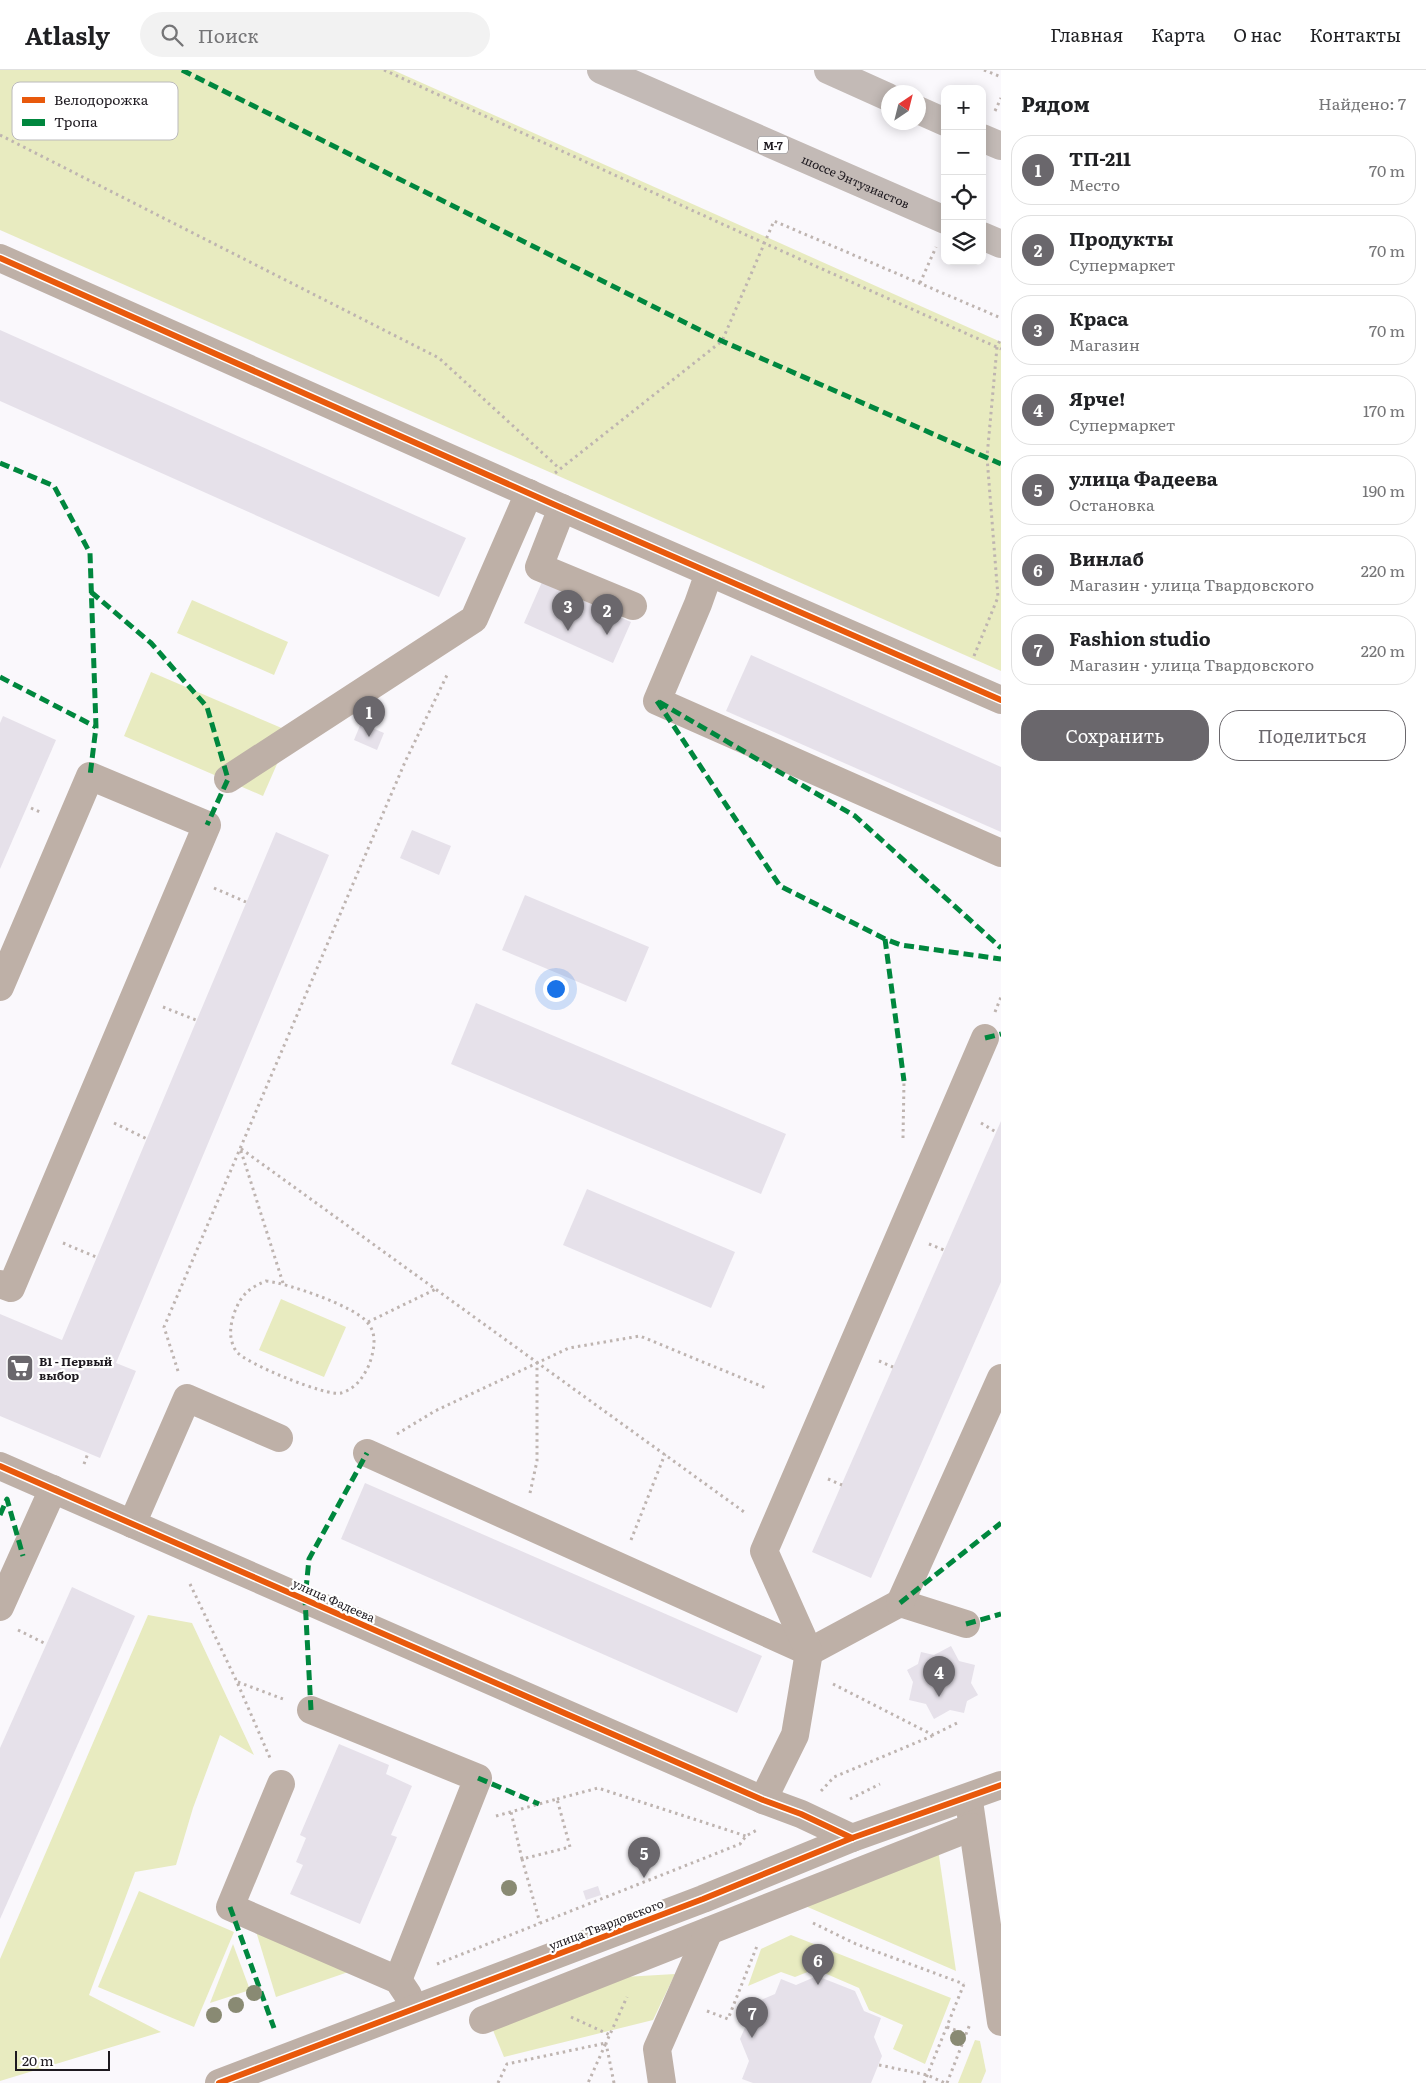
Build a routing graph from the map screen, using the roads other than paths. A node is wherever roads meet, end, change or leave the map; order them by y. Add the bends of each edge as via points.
1 (601, 70) edge
2 (828, 70) edge
3 (881, 94) edge
4 (926, 114) edge
5 (941, 120) edge
6 (986, 140) edge
7 (1001, 146) edge
8 (941, 231) edge
9 (986, 238) edge
10 (1001, 244) edge
11 (0, 258) edge
12 (528, 493) junction
13 (562, 508) junction
14 (709, 573) junction
15 (633, 606) dead end
16 (1001, 700) edge
17 (228, 779) dead end
18 (1001, 853) edge
19 (0, 987) edge
20 (985, 1038) dead end
21 (0, 1284) edge
22 (1001, 1378) edge
23 (279, 1438) dead end
24 (367, 1453) road end
25 (0, 1466) edge
26 (53, 1489) junction
27 (132, 1524) junction
28 (900, 1603) junction
29 (6, 1617) edge
30 (966, 1624) dead end
31 (808, 1661) junction
32 (310, 1710) road end
33 (281, 1784) road end
34 (1001, 1785) edge
35 (968, 1797) junction
36 (764, 1800) junction
37 (972, 1827) junction
38 (852, 1838) junction
39 (710, 1931) junction
40 (398, 1980) junction
41 (416, 2007) junction
42 (482, 2020) dead end
43 (1001, 2022) edge
44 (264, 2074) edge
45 (219, 2083) edge
46 (662, 2083) edge

1 - 8 highway, шоссе Энтузиастов / М-7
2 - 3 highway
4 - 5 highway
6 - 7 highway
9 - 10 highway
11 - 12 street
12 - 13 street
12 - 17 street via 474,619
13 - 14 street
13 - 15 street via 540,567
14 - 16 street
14 - 18 street via 657,700
19 - 21 street via 90,776 207,825 10,1288
20 - 31 street via 764,1551
22 - 28 street
23 - 27 street via 187,1398
24 - 31 street via 622,1568
25 - 26 street, улица Фадеева
26 - 27 street, улица Фадеева
26 - 29 street
27 - 36 street, улица Фадеева
28 - 30 street
28 - 31 street
31 - 36 street via 795,1735
32 - 40 street via 478,1778
33 - 40 street via 230,1907
34 - 35 street, улица Твардовского
35 - 37 street
35 - 38 street, улица Твардовского
36 - 38 street, улица Фадеева
37 - 39 street
37 - 43 street
38 - 41 street, улица Твардовского via 703,1899
39 - 42 street
39 - 46 street via 657,2049
40 - 41 street
41 - 44 street, улица Твардовского
44 - 45 street, улица Твардовского

